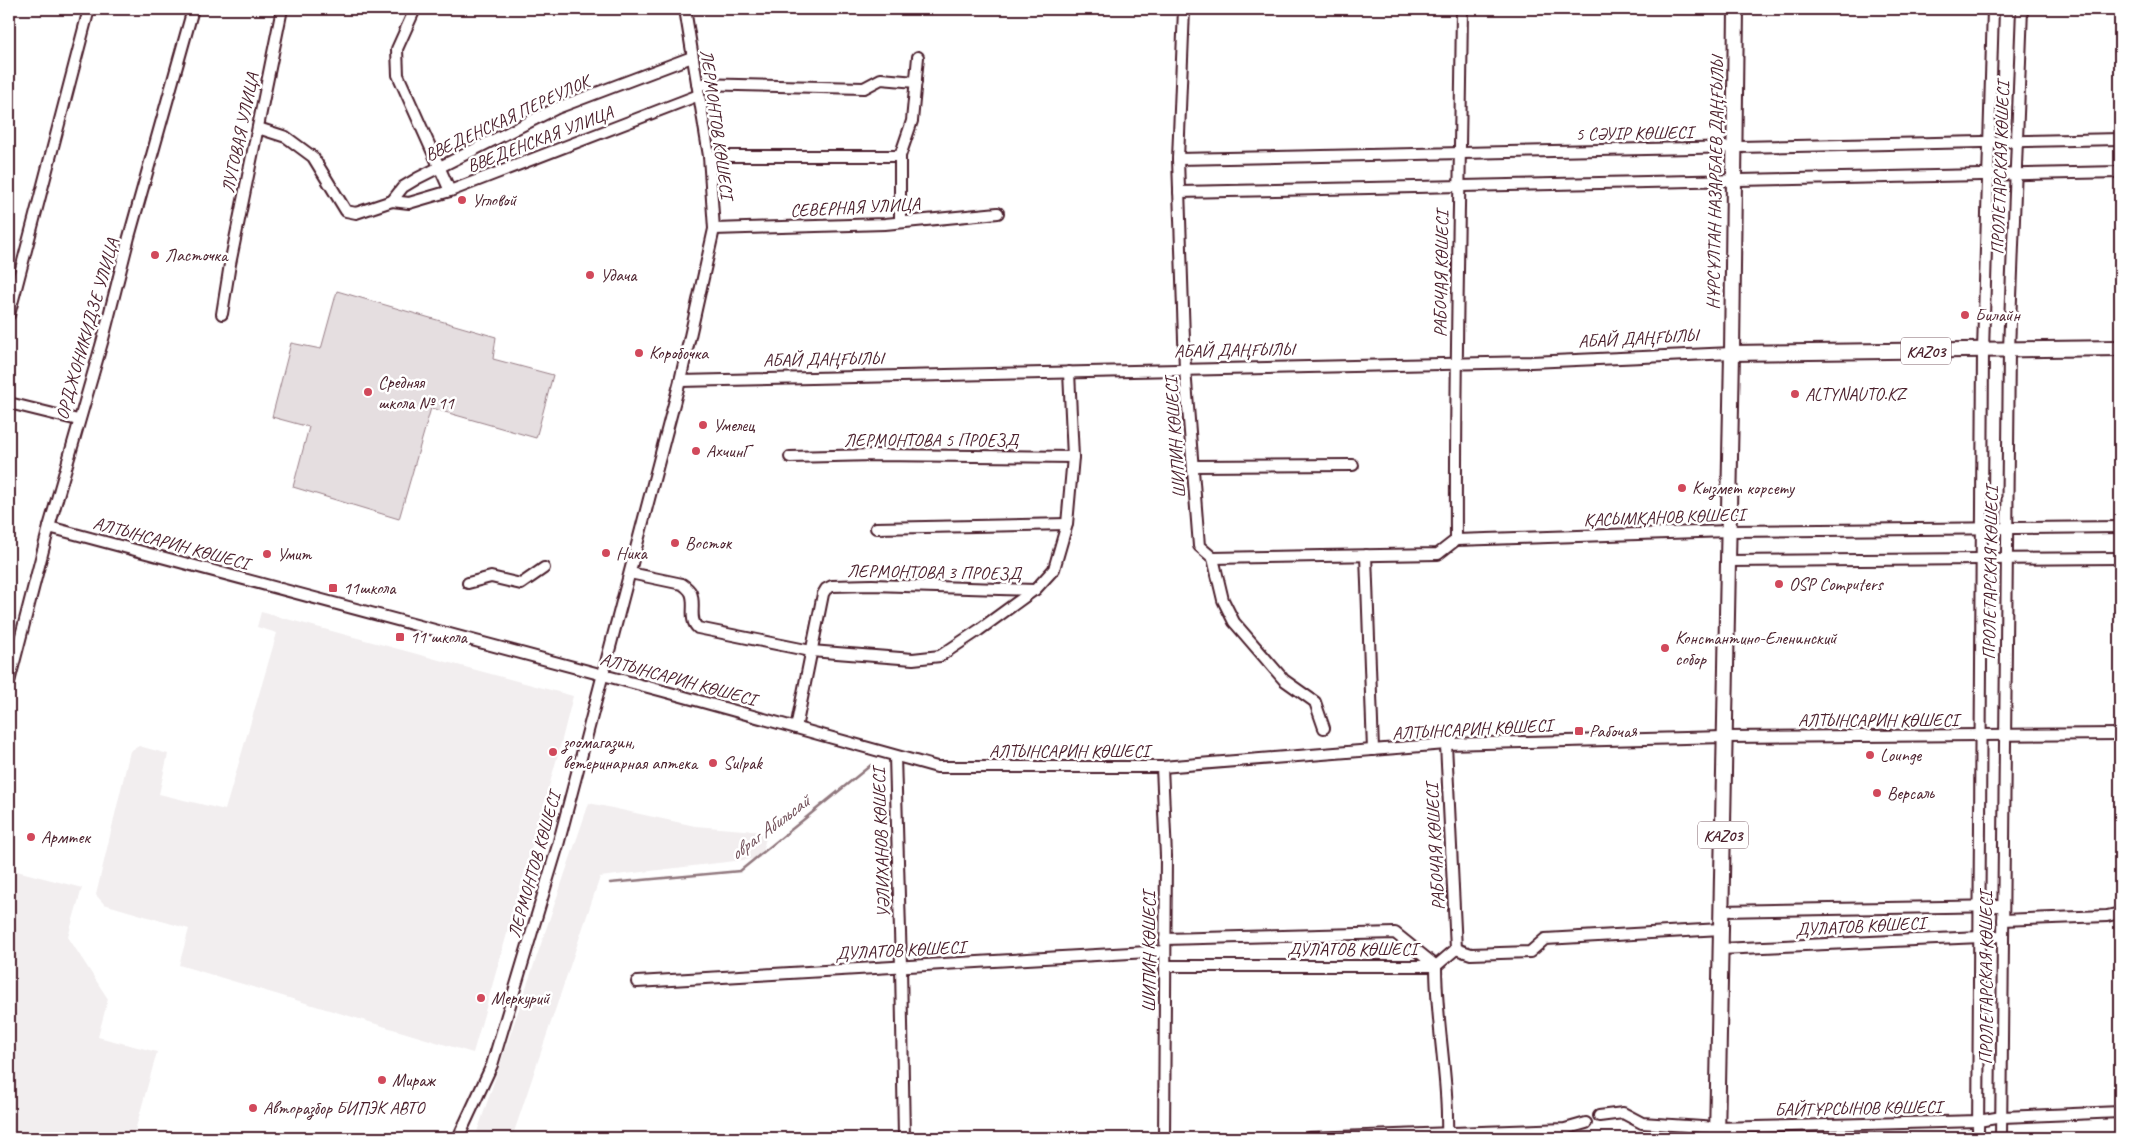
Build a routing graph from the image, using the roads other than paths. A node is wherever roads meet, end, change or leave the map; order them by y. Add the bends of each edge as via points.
1 (89, 9) edge
2 (193, 9) edge
3 (282, 9) edge
4 (415, 9) edge
5 (685, 9) edge
6 (1184, 9) edge
7 (1462, 9) edge
8 (1736, 9) edge
9 (1993, 9) edge
10 (2022, 9) edge
11 (692, 57) junction
12 (918, 57) dead end
13 (916, 82) junction
14 (697, 84) junction
15 (699, 95) junction
16 (258, 128) junction
17 (2120, 139) edge
18 (2017, 141) junction
19 (1989, 142) junction
20 (1734, 147) junction
21 (1460, 153) junction
22 (709, 156) junction
23 (900, 156) junction
24 (1178, 159) junction
25 (440, 167) junction
26 (2120, 172) edge
27 (2016, 174) junction
28 (1988, 175) junction
29 (1733, 180) junction
30 (1460, 186) junction
31 (450, 191) junction
32 (1179, 192) junction
33 (392, 201) junction
34 (998, 213) dead end
35 (900, 222) junction
36 (714, 229) junction
37 (222, 314) dead end
38 (9, 315) edge
39 (2120, 348) edge
40 (2009, 350) junction
41 (1984, 351) junction
42 (1732, 352) junction
43 (1455, 364) junction
44 (1185, 370) junction
45 (1070, 372) junction
46 (680, 381) junction
47 (9, 403) edge
48 (78, 420) junction
49 (790, 456) dead end
50 (1073, 457) junction
51 (1353, 465) dead end
52 (1193, 466) junction
53 (1067, 524) junction
54 (49, 527) junction
55 (2120, 527) edge
56 (876, 528) dead end
57 (1982, 528) junction
58 (2007, 528) junction
59 (1728, 531) junction
60 (1456, 540) junction
61 (1366, 555) junction
62 (1213, 558) junction
63 (2120, 558) edge
64 (1982, 559) junction
65 (2007, 559) junction
66 (1727, 561) junction
67 (544, 568) dead end
68 (630, 573) junction
69 (468, 583) dead end
70 (1034, 590) junction
71 (811, 651) junction
72 (11, 662) edge
73 (604, 676) junction
74 (9, 682) edge
75 (796, 728) junction
76 (1324, 728) dead end
77 (2120, 734) edge
78 (1980, 736) junction
79 (2005, 736) junction
80 (1724, 737) junction
81 (1446, 744) junction
82 (1373, 750) junction
83 (895, 756) junction
84 (1162, 767) junction
85 (1979, 906) junction
86 (2002, 906) junction
87 (1721, 911) junction
88 (2120, 912) edge
89 (2108, 916) junction
90 (2003, 920) junction
91 (2120, 921) edge
92 (1721, 929) junction
93 (2002, 936) junction
94 (1979, 937) junction
95 (1165, 938) junction
96 (1720, 949) junction
97 (1165, 951) junction
98 (1452, 952) junction
99 (1438, 964) junction
100 (901, 966) junction
101 (1165, 966) junction
102 (636, 982) dead end
103 (2120, 1112) edge
104 (1599, 1116) dead end
105 (2002, 1117) junction
106 (1978, 1121) junction
107 (1586, 1123) dead end
108 (1717, 1133) edge
109 (1448, 1136) edge
110 (458, 1138) edge
111 (904, 1138) edge
112 (1164, 1138) edge
113 (1309, 1138) edge
114 (1978, 1138) edge
115 (2001, 1138) edge

1 - 38 street
2 - 48 street, ОРДЖОНИКИДЗЕ УЛИЦА
3 - 16 street, ЛУГОВАЯ УЛИЦА
4 - 25 street via 397,49 398,75
5 - 11 street, ЛЕРМОНТОВ КӨШЕСІ
6 - 24 street, ШИПИН КӨШЕСІ
7 - 21 street, РАБОЧАЯ КӨШЕСІ
8 - 20 main road, НҰРСҰЛТАН НАЗАРБАЕВ ДАҢҒЫЛЫ
9 - 19 street, ПРОЛЕТАРСКАЯ КӨШЕСІ
10 - 18 street, ПРОЛЕТАРСКАЯ КӨШЕСІ
11 - 14 street, ЛЕРМОНТОВ КӨШЕСІ
11 - 25 street, ВВЕДЕНСКАЯ ПЕРЕУЛОК via 557,108
12 - 13 street
13 - 14 street via 881,79 864,88
13 - 23 street via 912,121
14 - 15 street, ЛЕРМОНТОВ КӨШЕСІ
15 - 22 street, ЛЕРМОНТОВ КӨШЕСІ
15 - 31 street, ВВЕДЕНСКАЯ УЛИЦА
16 - 33 street, ВВЕДЕНСКАЯ ПЕРЕУЛОК via 286,137 313,158 350,212
16 - 37 street, ЛУГОВАЯ УЛИЦА
17 - 18 street, 5 СӘУІР КӨШЕСІ
18 - 19 street, 5 СӘУІР КӨШЕСІ
18 - 27 street, ПРОЛЕТАРСКАЯ КӨШЕСІ
19 - 20 street, 5 СӘУІР КӨШЕСІ
19 - 28 street, ПРОЛЕТАРСКАЯ КӨШЕСІ
20 - 21 street, 5 СӘУІР КӨШЕСІ
20 - 29 main road, НҰРСҰЛТАН НАЗАРБАЕВ ДАҢҒЫЛЫ
21 - 24 street, 5 СӘУІР КӨШЕСІ
21 - 30 street, РАБОЧАЯ КӨШЕСІ
22 - 23 street
22 - 36 street, ЛЕРМОНТОВ КӨШЕСІ
23 - 35 street
24 - 32 street, ШИПИН КӨШЕСІ
25 - 31 street
25 - 33 street, ВВЕДЕНСКАЯ ПЕРЕУЛОК via 403,187
26 - 27 street
27 - 28 street
27 - 40 street, ПРОЛЕТАРСКАЯ КӨШЕСІ
28 - 29 street
28 - 41 street, ПРОЛЕТАРСКАЯ КӨШЕСІ
29 - 30 street
29 - 42 main road, НҰРСҰЛТАН НАЗАРБАЕВ ДАҢҒЫЛЫ
30 - 32 street
30 - 43 street, РАБОЧАЯ КӨШЕСІ
31 - 33 street, ВВЕДЕНСКАЯ УЛИЦА via 409,203
32 - 44 street, ШИПИН КӨШЕСІ
34 - 35 street, СЕВЕРНАЯ УЛИЦА
35 - 36 street, СЕВЕРНАЯ УЛИЦА
36 - 46 street, ЛЕРМОНТОВ КӨШЕСІ
39 - 40 main road, АБАЙ ДАҢҒЫЛЫ / KАZ03
40 - 41 main road, АБАЙ ДАҢҒЫЛЫ / KАZ03
40 - 58 street, ПРОЛЕТАРСКАЯ КӨШЕСІ
41 - 42 main road, АБАЙ ДАҢҒЫЛЫ / KАZ03
41 - 57 street, ПРОЛЕТАРСКАЯ КӨШЕСІ
42 - 43 street, АБАЙ ДАҢҒЫЛЫ
42 - 59 main road, НҰРСҰЛТАН НАЗАРБАЕВ ДАҢҒЫЛЫ / KАZ03
43 - 44 street, АБАЙ ДАҢҒЫЛЫ
43 - 60 street, РАБОЧАЯ КӨШЕСІ
44 - 45 street, АБАЙ ДАҢҒЫЛЫ
44 - 52 street, ШИПИН КӨШЕСІ
45 - 46 street, АБАЙ ДАҢҒЫЛЫ
45 - 50 street
46 - 68 street, ЛЕРМОНТОВ КӨШЕСІ
47 - 48 street
48 - 54 street, ОРДЖОНИКИДЗЕ УЛИЦА
49 - 50 street, ЛЕРМОНТОВА 5 ПРОЕЗД
50 - 53 street
51 - 52 street
52 - 62 street, ШИПИН КӨШЕСІ via 1199,546
53 - 56 street
53 - 70 street via 1054,569
54 - 72 street, ОРДЖОНИКИДЗЕ УЛИЦА
54 - 73 street, АЛТЫНСАРИН КӨШЕСІ
55 - 58 street, ҚАСЫМҚАНОВ КӨШЕСІ
57 - 58 street, ҚАСЫМҚАНОВ КӨШЕСІ
57 - 59 street, ҚАСЫМҚАНОВ КӨШЕСІ
57 - 64 street, ПРОЛЕТАРСКАЯ КӨШЕСІ
58 - 65 street, ПРОЛЕТАРСКАЯ КӨШЕСІ
59 - 60 street, ҚАСЫМҚАНОВ КӨШЕСІ
59 - 66 main road, НҰРСҰЛТАН НАЗАРБАЕВ ДАҢҒЫЛЫ / KАZ03
60 - 61 street via 1438,554
61 - 62 street
61 - 82 street
62 - 76 street, ШИПИН КӨШЕСІ via 1223,600 1234,622 1284,680 1315,702
63 - 65 street
64 - 65 street
64 - 66 street
64 - 78 street, ПРОЛЕТАРСКАЯ КӨШЕСІ
65 - 79 street, ПРОЛЕТАРСКАЯ КӨШЕСІ
66 - 80 main road, НҰРСҰЛТАН НАЗАРБАЕВ ДАҢҒЫЛЫ / KАZ03
67 - 69 street via 521,584 491,577
68 - 71 street via 682,584 692,596 693,621 698,628
68 - 73 street, ЛЕРМОНТОВ КӨШЕСІ
70 - 71 street via 940,656 912,659
70 - 71 street, ЛЕРМОНТОВА 3 ПРОЕЗД via 832,586 823,594
71 - 75 street, ЛЕРМОНТОВА 3 ПРОЕЗД
72 - 74 street, ОРДЖОНИКИДЗЕ УЛИЦА
73 - 75 street, АЛТЫНСАРИН КӨШЕСІ
73 - 110 street, ЛЕРМОНТОВ КӨШЕСІ via 558,845 492,1065
75 - 83 street, АЛТЫНСАРИН КӨШЕСІ
77 - 79 street, АЛТЫНСАРИН КӨШЕСІ
78 - 79 street, АЛТЫНСАРИН КӨШЕСІ
78 - 80 street, АЛТЫНСАРИН КӨШЕСІ
78 - 85 street, ПРОЛЕТАРСКАЯ КӨШЕСІ
79 - 86 street, ПРОЛЕТАРСКАЯ КӨШЕСІ
80 - 81 street, АЛТЫНСАРИН КӨШЕСІ
80 - 87 main road, НҰРСҰЛТАН НАЗАРБАЕВ ДАҢҒЫЛЫ / KАZ03
81 - 82 street, АЛТЫНСАРИН КӨШЕСІ
81 - 98 street, РАБОЧАЯ КӨШЕСІ
82 - 84 street, АЛТЫНСАРИН КӨШЕСІ
83 - 84 street, АЛТЫНСАРИН КӨШЕСІ via 937,768
83 - 100 street, УӘЛИХАНОВ КӨШЕСІ
84 - 95 street, ШИПИН КӨШЕСІ
85 - 86 street, ДУЛАТОВ КӨШЕСІ
85 - 87 street, ДУЛАТОВ КӨШЕСІ
85 - 94 street, ПРОЛЕТАРСКАЯ КӨШЕСІ
86 - 90 street, ПРОЛЕТАРСКАЯ КӨШЕСІ
87 - 92 main road, НҰРСҰЛТАН НАЗАРБАЕВ ДАҢҒЫЛЫ / KАZ03
88 - 89 street
89 - 90 street
89 - 91 street
90 - 93 street, ПРОЛЕТАРСКАЯ КӨШЕСІ
92 - 96 main road, НҰРСҰЛТАН НАЗАРБАЕВ ДАҢҒЫЛЫ / KАZ03
92 - 98 street via 1545,939 1530,952
93 - 94 street, ДУЛАТОВ КӨШЕСІ
93 - 105 street, ПРОЛЕТАРСКАЯ КӨШЕСІ
94 - 96 street, ДУЛАТОВ КӨШЕСІ
94 - 106 street, ПРОЛЕТАРСКАЯ КӨШЕСІ
95 - 97 street, ШИПИН КӨШЕСІ
95 - 99 street, ДУЛАТОВ КӨШЕСІ via 1395,933
96 - 108 main road, НҰРСҰЛТАН НАЗАРБАЕВ ДАҢҒЫЛЫ / KАZ03
97 - 100 street, ДУЛАТОВ КӨШЕСІ
97 - 101 street, ШИПИН КӨШЕСІ
98 - 99 street
99 - 101 street, ДУЛАТОВ КӨШЕСІ
99 - 109 street via 1436,991
100 - 102 street, ДУЛАТОВ КӨШЕСІ
100 - 111 street, УӘЛИХАНОВ КӨШЕСІ
101 - 112 street, ШИПИН КӨШЕСІ
103 - 105 street, БАЙТҰРСЫНОВ КӨШЕСІ
104 - 108 street, БАЙТҰРСЫНОВ КӨШЕСІ via 1622,1113 1642,1123
105 - 106 street, БАЙТҰРСЫНОВ КӨШЕСІ
105 - 115 street, ПРОЛЕТАРСКАЯ КӨШЕСІ
106 - 108 street, БАЙТҰРСЫНОВ КӨШЕСІ
106 - 114 street, ПРОЛЕТАРСКАЯ КӨШЕСІ
107 - 109 street via 1565,1129
109 - 113 street

